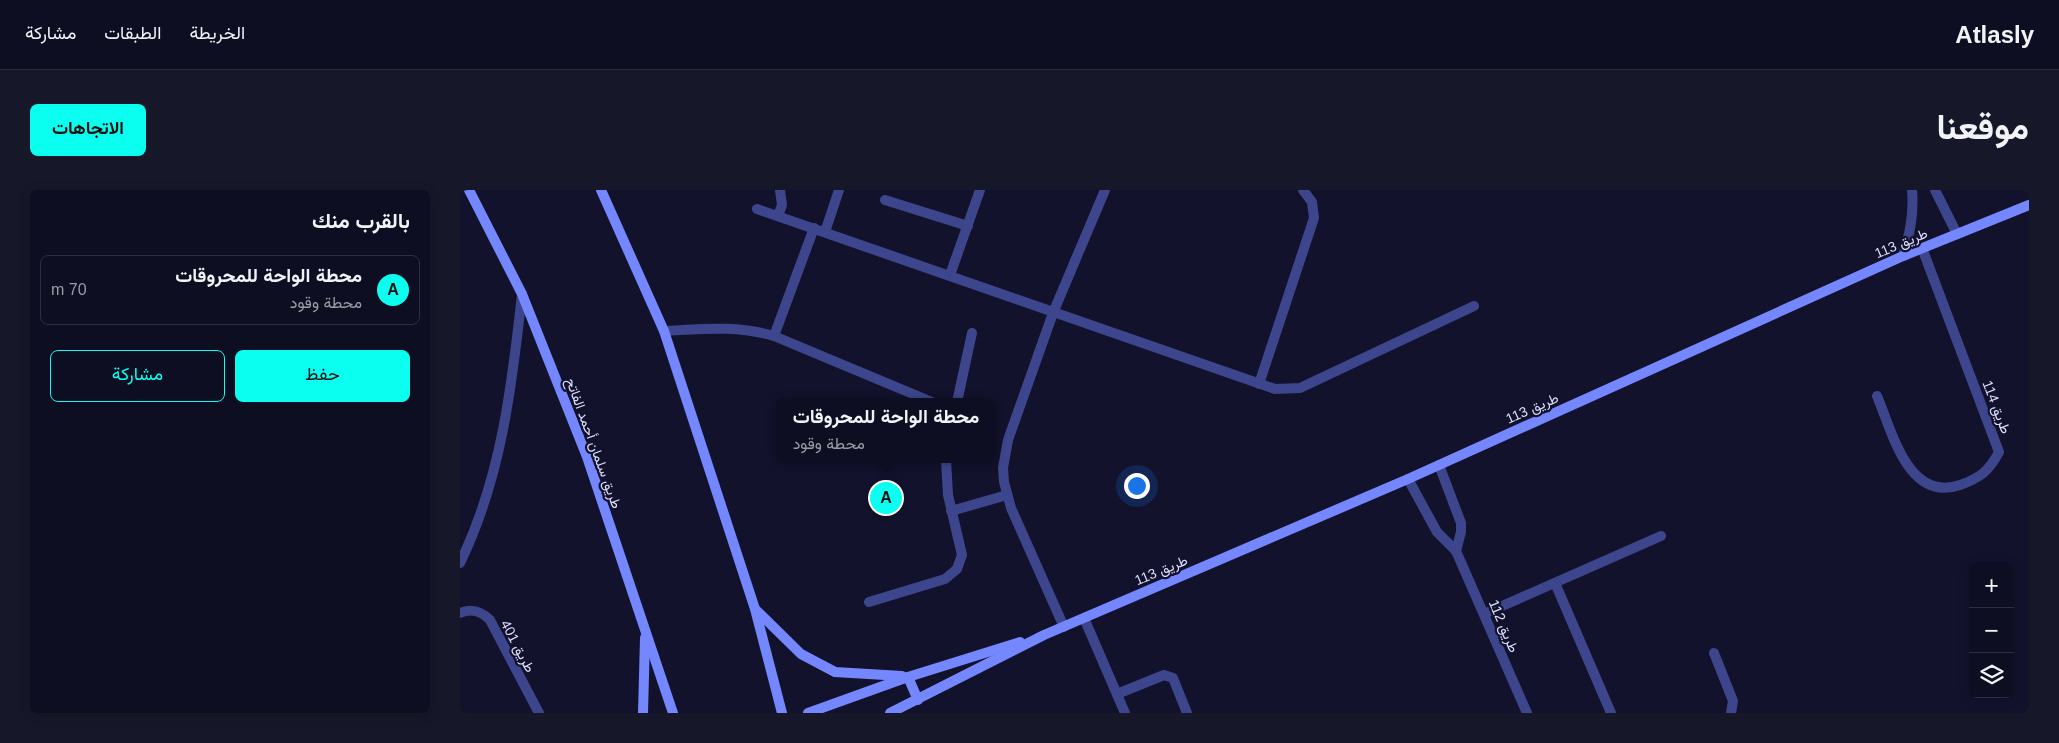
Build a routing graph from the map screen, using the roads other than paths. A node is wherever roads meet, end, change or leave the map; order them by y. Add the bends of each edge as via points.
1 (469, 190) edge
2 (601, 190) edge
3 (780, 190) edge
4 (839, 190) edge
5 (980, 190) edge
6 (1105, 190) edge
7 (1303, 190) edge
8 (1912, 190) edge
9 (1935, 190) edge
10 (885, 200) dead end
11 (2029, 205) edge
12 (757, 209) dead end
13 (778, 216) junction
14 (968, 226) junction
15 (814, 228) junction
16 (825, 232) junction
17 (1957, 234) junction
18 (1922, 248) junction
19 (1903, 256) junction
20 (950, 276) junction
21 (522, 294) junction
22 (1474, 306) dead end
23 (1053, 313) junction
24 (664, 331) junction
25 (972, 333) dead end
26 (774, 336) junction
27 (1259, 384) junction
28 (1877, 396) dead end
29 (922, 398) edge
30 (958, 398) edge
31 (946, 463) edge
32 (1439, 465) junction
33 (1408, 479) junction
34 (1007, 495) junction
35 (951, 511) junction
36 (1661, 536) dead end
37 (1456, 551) junction
38 (460, 563) edge
39 (1555, 583) junction
40 (869, 602) dead end
41 (755, 609) junction
42 (460, 614) edge
43 (1484, 614) junction
44 (1084, 618) junction
45 (1064, 627) junction
46 (645, 629) junction
47 (1044, 635) junction
48 (1714, 653) dead end
49 (908, 677) junction
50 (1117, 694) junction
51 (918, 700) junction
52 (539, 713) edge
53 (644, 713) edge
54 (674, 713) edge
55 (782, 713) edge
56 (808, 713) edge
57 (890, 713) edge
58 (905, 713) edge
59 (1125, 713) edge
60 (1187, 713) edge
61 (1527, 713) edge
62 (1612, 713) edge
63 (1731, 713) edge

1 - 21 street, طريق سلمان أحمد الفاتح
2 - 24 street
3 - 13 street via 782,205
4 - 16 street
5 - 14 street
6 - 23 street
7 - 27 street via 1312,202 1314,218
8 - 19 street via 1914,208
9 - 17 street
10 - 14 street
11 - 17 street, طريق 113
12 - 13 street
13 - 15 street
14 - 20 street
15 - 16 street
15 - 26 street
16 - 20 street
17 - 18 street, طريق 113
18 - 19 street, طريق 113
18 - 28 street, طريق 114 via 1999,452 1991,468 1974,480 1954,487 1936,488 1922,482 1907,466
19 - 32 street, طريق 113
20 - 23 street
21 - 38 street via 504,428 480,516
21 - 46 street, طريق سلمان أحمد الفاتح via 587,457
22 - 27 street via 1300,388 1275,389
23 - 27 street
23 - 34 street via 1005,454
24 - 26 street via 723,327
24 - 41 street
25 - 30 street
26 - 29 street
31 - 35 street
32 - 33 street, طريق 113
32 - 37 street via 1461,523 1462,532
33 - 37 street, طريق 112 via 1437,532
33 - 44 street, طريق 113
34 - 35 street
34 - 45 street
35 - 40 street via 962,554 957,569 944,579
36 - 39 street
37 - 43 street, طريق 112
39 - 43 street
39 - 62 street
41 - 49 street via 801,654 835,672
41 - 55 street
42 - 52 street, طريق 401 via 479,612 490,620
43 - 61 street, طريق 112
44 - 45 street, طريق 113
44 - 50 street
45 - 47 street, طريق 113
46 - 53 street
46 - 54 street, طريق سلمان أحمد الفاتح
47 - 49 street, طريق 113
47 - 51 street, طريق 113
48 - 63 street via 1734,701
49 - 51 street
49 - 56 street, طريق 113
50 - 59 street
50 - 60 street via 1168,675 1173,678
51 - 57 street, طريق 113
51 - 58 street

